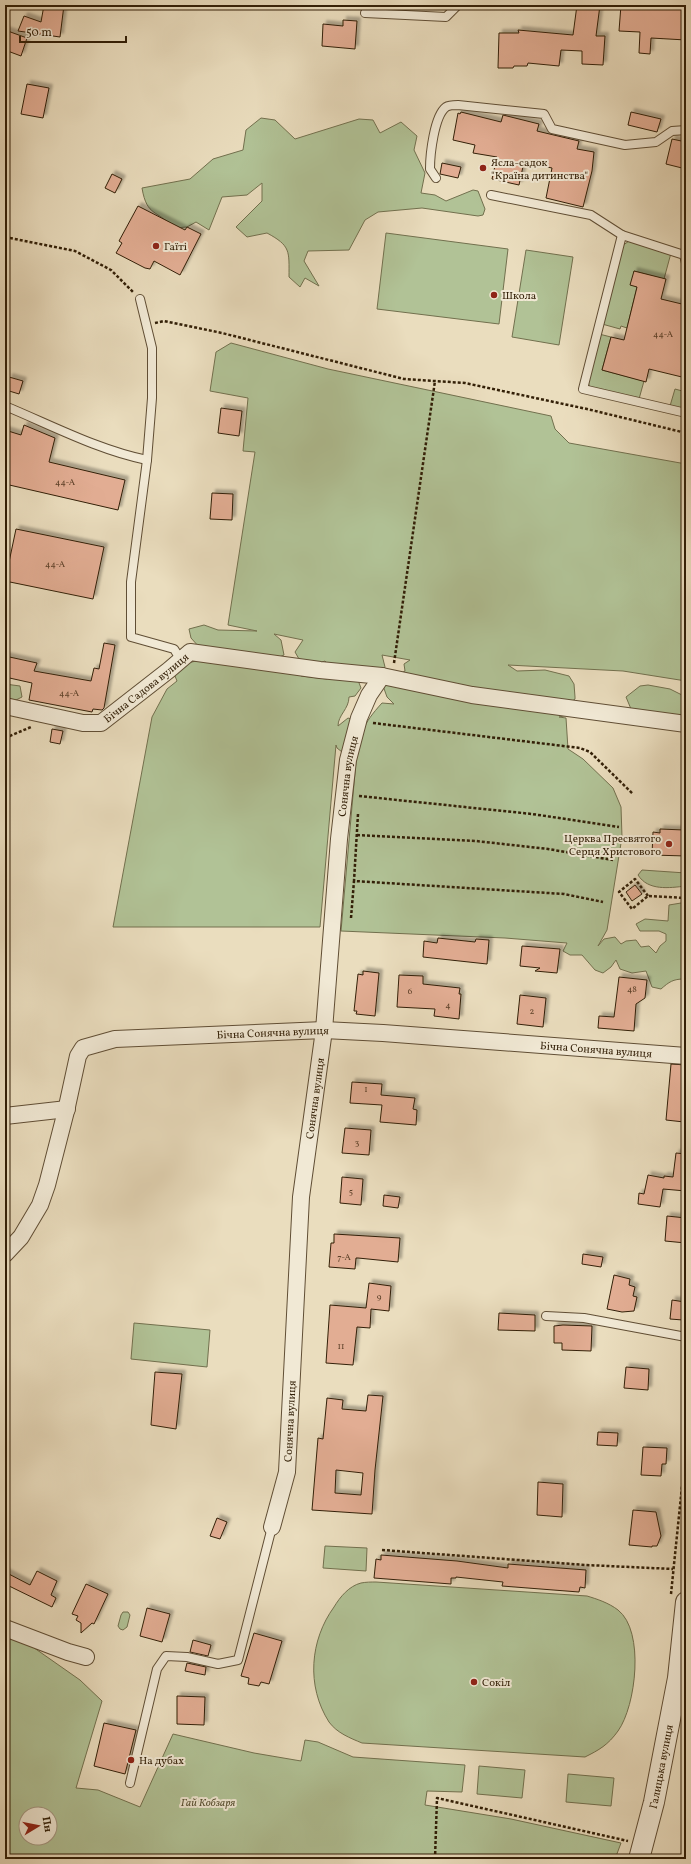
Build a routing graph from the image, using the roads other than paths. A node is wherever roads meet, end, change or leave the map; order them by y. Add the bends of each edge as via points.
1 (458, 5) edge
2 (365, 13) dead end
3 (686, 130) edge
4 (436, 178) dead end
5 (491, 195) dead end
6 (622, 235) junction
7 (686, 263) edge
8 (140, 299) road end
9 (5, 406) edge
10 (686, 414) edge
11 (147, 460) junction
12 (181, 660) junction
13 (387, 677) junction
14 (5, 706) edge
15 (686, 724) edge
16 (324, 1030) junction
17 (686, 1056) edge
18 (67, 1109) junction
19 (5, 1116) edge
20 (5, 1254) edge
21 (546, 1316) dead end
22 (686, 1337) edge
23 (272, 1527) joint
24 (686, 1602) edge
25 (5, 1628) edge
26 (86, 1657) dead end
27 (130, 1783) dead end
28 (641, 1853) edge

1 - 2 lane via 446,17
3 - 4 lane via 672,131 656,142 625,145 552,129 544,114 458,105 447,107 439,115 430,155 430,169
5 - 6 lane via 591,215
6 - 7 lane via 684,255
6 - 10 lane via 583,389
8 - 11 lane via 152,348 152,398
9 - 11 lane via 105,448
11 - 12 lane via 131,582 131,636 174,649
12 - 13 street, Бічна Садова вулиця via 190,652
12 - 14 street, Бічна Садова вулиця via 101,723 83,723
13 - 15 street, Бічна Садова вулиця via 472,695
13 - 16 street, Сонячна вулиця via 369,696 359,718 348,760
16 - 17 street, Бічна Сонячна вулиця
16 - 18 street, Бічна Сонячна вулиця via 115,1039 83,1048 78,1056
16 - 23 street, Сонячна вулиця via 301,1197 287,1472
18 - 19 street
18 - 20 street, Бічна Сонячна вулиця via 40,1205 21,1237
21 - 22 lane via 584,1318
23 - 27 lane via 238,1660 218,1664 186,1657 166,1656 157,1669
24 - 28 street, Галицька вулиця via 678,1678 654,1802
25 - 26 street

